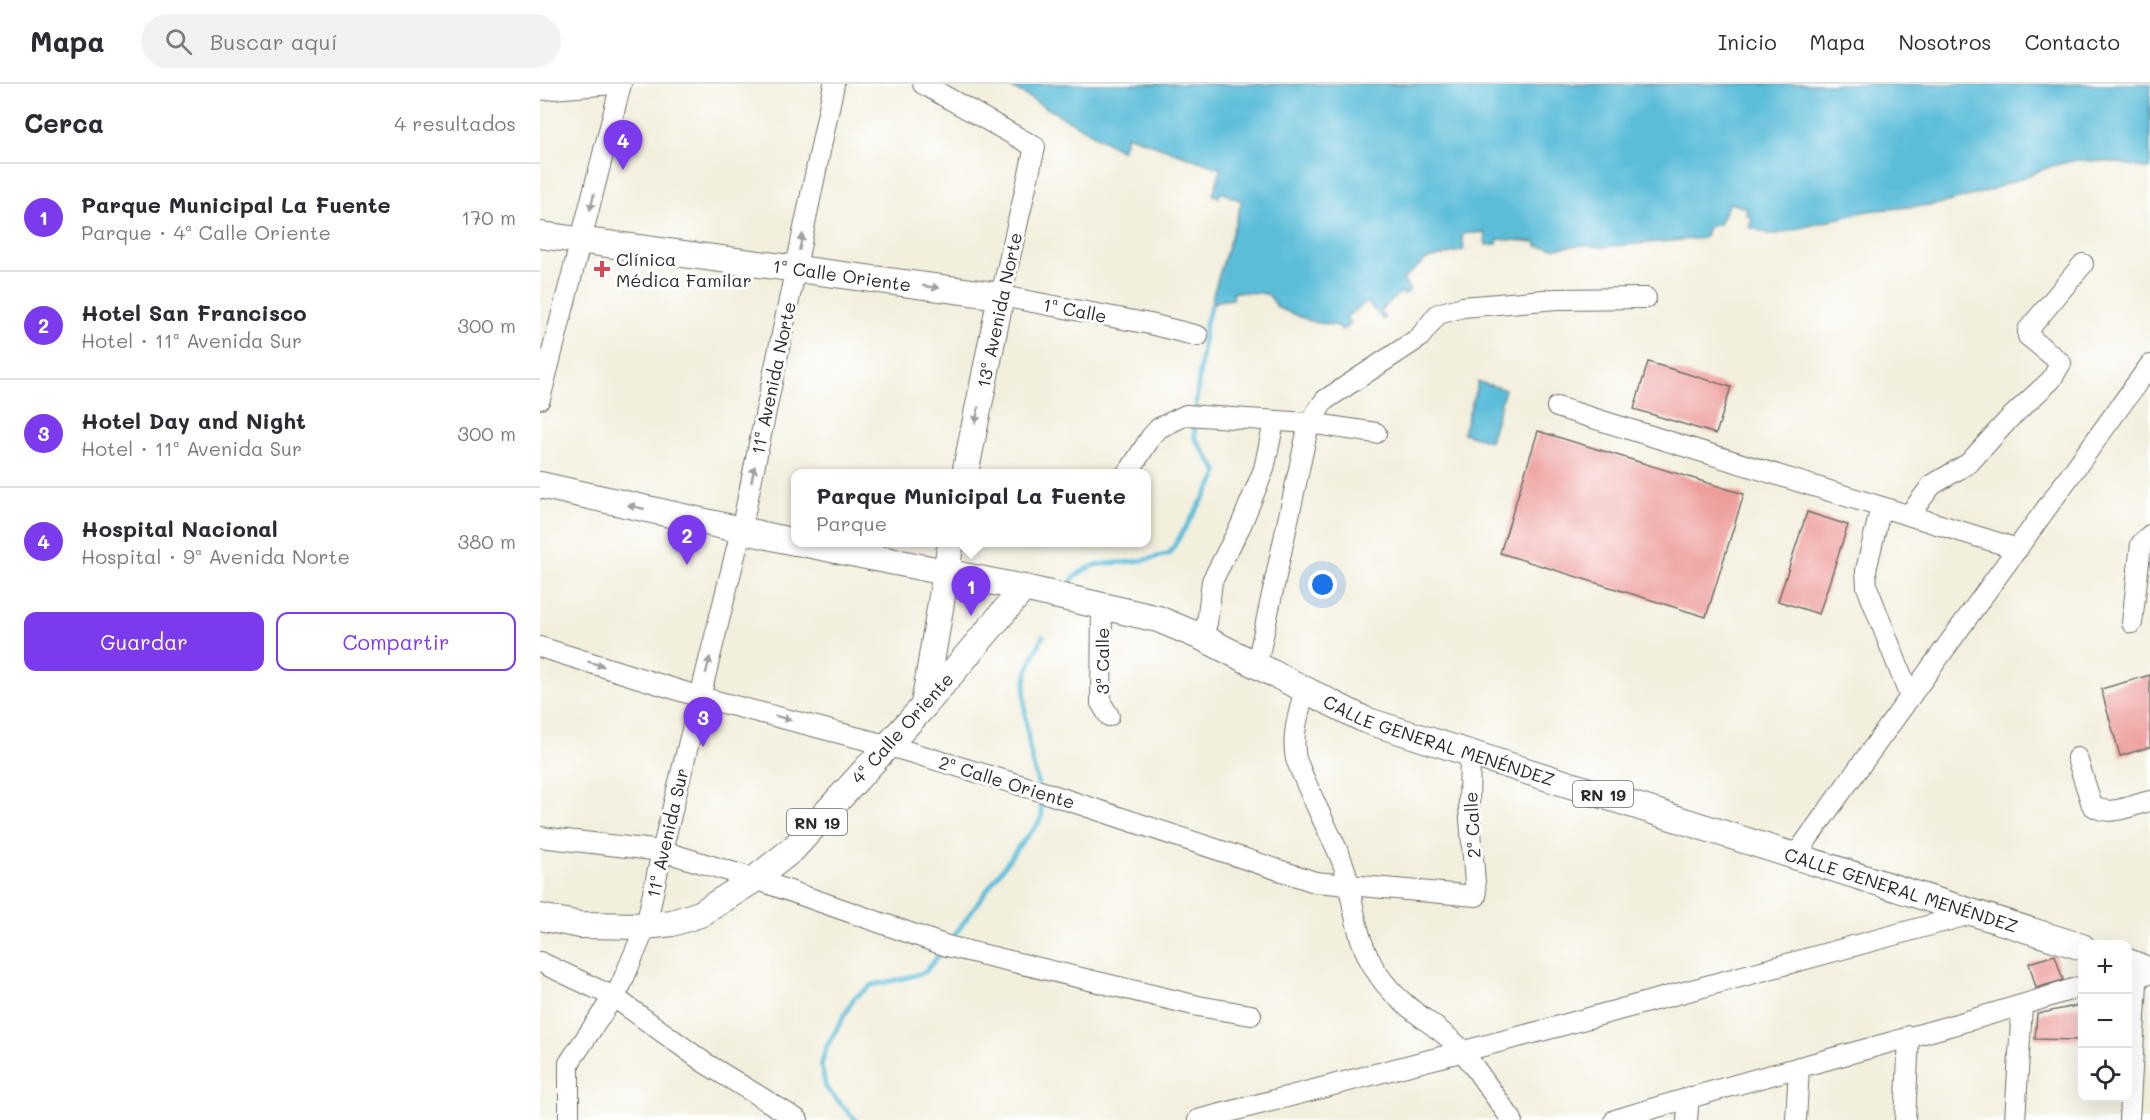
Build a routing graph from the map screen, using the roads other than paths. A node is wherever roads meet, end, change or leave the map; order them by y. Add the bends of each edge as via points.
1 (613, 84) edge
2 (621, 84) edge
3 (834, 84) edge
4 (923, 84) edge
5 (540, 90) edge
6 (540, 235) edge
7 (582, 241) junction
8 (2084, 264) dead end
9 (795, 269) junction
10 (1001, 296) junction
11 (1646, 298) dead end
12 (1198, 336) dead end
13 (2150, 366) edge
14 (540, 399) edge
15 (1557, 407) dead end
16 (1275, 422) junction
17 (1310, 423) junction
18 (1376, 433) dead end
19 (966, 469) edge
20 (1129, 469) edge
21 (540, 486) edge
22 (1881, 507) junction
23 (1909, 515) junction
24 (741, 531) junction
25 (2150, 535) edge
26 (791, 541) edge
27 (821, 547) edge
28 (950, 547) edge
29 (2018, 549) junction
30 (945, 572) junction
31 (1024, 588) junction
32 (1102, 605) junction
33 (2132, 623) dead end
34 (1202, 637) junction
35 (540, 646) edge
36 (1257, 664) junction
37 (1305, 690) junction
38 (700, 697) junction
39 (1910, 697) junction
40 (924, 706) junction
41 (1108, 716) dead end
42 (886, 745) junction
43 (1470, 754) junction
44 (2078, 758) dead end
45 (2150, 801) edge
46 (540, 837) edge
47 (662, 851) junction
48 (1795, 856) junction
49 (755, 879) junction
50 (1347, 885) junction
51 (1476, 896) joint
52 (1975, 913) junction
53 (540, 917) edge
54 (646, 926) junction
55 (2078, 946) edge
56 (540, 962) edge
57 (2139, 966) edge
58 (2078, 987) edge
59 (614, 997) junction
60 (2022, 1006) junction
61 (1251, 1015) dead end
62 (1910, 1036) junction
63 (1462, 1050) junction
64 (1799, 1067) junction
65 (1689, 1097) junction
66 (569, 1120) edge
67 (798, 1120) edge
68 (1198, 1120) edge
69 (1512, 1120) edge
70 (1615, 1120) edge
71 (1687, 1120) edge
72 (1797, 1120) edge
73 (1905, 1120) edge
74 (2015, 1120) edge
75 (2129, 1120) edge

1 - 5 street
2 -> 7 street
9 -> 3 street, 11ª Avenida Norte
4 - 10 street, 13ª Avenida Norte via 1035,147
6 - 7 main road, 1ª Calle Oriente
7 - 9 main road, 1ª Calle Oriente
7 - 14 street
8 - 23 street via 2028,330 2028,336 2061,363 2051,380 1969,463 1932,484
9 -> 10 main road, 1ª Calle Oriente
24 -> 9 street, 11ª Avenida Norte
10 - 12 street, 1ª Calle
10 -> 19 main road, 13ª Avenida Norte
11 - 17 street via 1556,298 1463,307 1438,314 1419,338 1325,400
13 - 29 street
15 - 22 street
16 - 17 street
16 - 20 street via 1186,415 1159,428
16 - 34 street via 1264,469 1212,581
17 - 18 street
17 - 36 street
24 -> 21 main road, CALLE GENERAL MENÉNDEZ
22 - 23 street
22 - 39 street via 1866,570 1867,586
23 - 29 street
24 - 26 main road, CALLE GENERAL MENÉNDEZ
38 -> 24 street, 11ª Avenida Sur
25 - 33 street via 2140,544
27 - 30 main road, CALLE GENERAL MENÉNDEZ
28 - 30 main road
29 - 39 street
30 - 31 main road, CALLE GENERAL MENÉNDEZ
30 - 40 main road
31 - 32 main road, CALLE GENERAL MENÉNDEZ / RN 19
31 - 40 main road, 4ª Calle Oriente / RN 19
32 - 34 main road, CALLE GENERAL MENÉNDEZ / RN 19 via 1158,619
32 - 41 street, 3ª Calle via 1101,702
34 - 36 main road, CALLE GENERAL MENÉNDEZ / RN 19
35 -> 38 street, 2ª Calle Oriente
36 - 37 main road, CALLE GENERAL MENÉNDEZ / RN 19
37 - 43 main road, CALLE GENERAL MENÉNDEZ / RN 19 via 1365,720
37 - 50 street via 1293,743 1296,759 1339,855
38 -> 42 street, 2ª Calle Oriente
38 - 47 street, 11ª Avenida Sur
39 - 48 street
40 - 42 main road, 4ª Calle Oriente / RN 19
42 - 49 main road, 4ª Calle Oriente / RN 19 via 793,849
42 - 50 street, 2ª Calle Oriente via 1040,791 1315,882
43 - 48 main road, CALLE GENERAL MENÉNDEZ / RN 19
43 - 51 street, 2ª Calle via 1469,806
44 - 45 street via 2092,805 2098,810 2107,812
46 - 47 street
47 - 49 street
47 - 54 street, 11ª Avenida Sur
48 - 52 main road, CALLE GENERAL MENÉNDEZ / RN 19
49 - 54 main road, 4ª Calle Oriente / RN 19 via 700,914
49 - 61 street via 946,946
50 - 51 street, 2ª Calle Oriente
50 - 63 street via 1364,951 1378,976 1412,1011
52 - 55 main road, CALLE GENERAL MENÉNDEZ / RN 19
52 - 63 street
53 - 54 main road, 4ª Calle Oriente / RN 19 via 580,925
54 - 59 street, 11ª Avenida Sur
56 - 59 street
57 - 75 street
58 - 60 street
59 - 66 street, 11ª Avenida Sur via 569,1063
59 - 67 street via 705,1063
60 - 62 street
60 - 74 street
62 - 64 street
62 - 73 street
63 - 68 street
63 - 69 street
64 - 65 street
64 - 72 street
65 - 70 street
65 - 71 street

